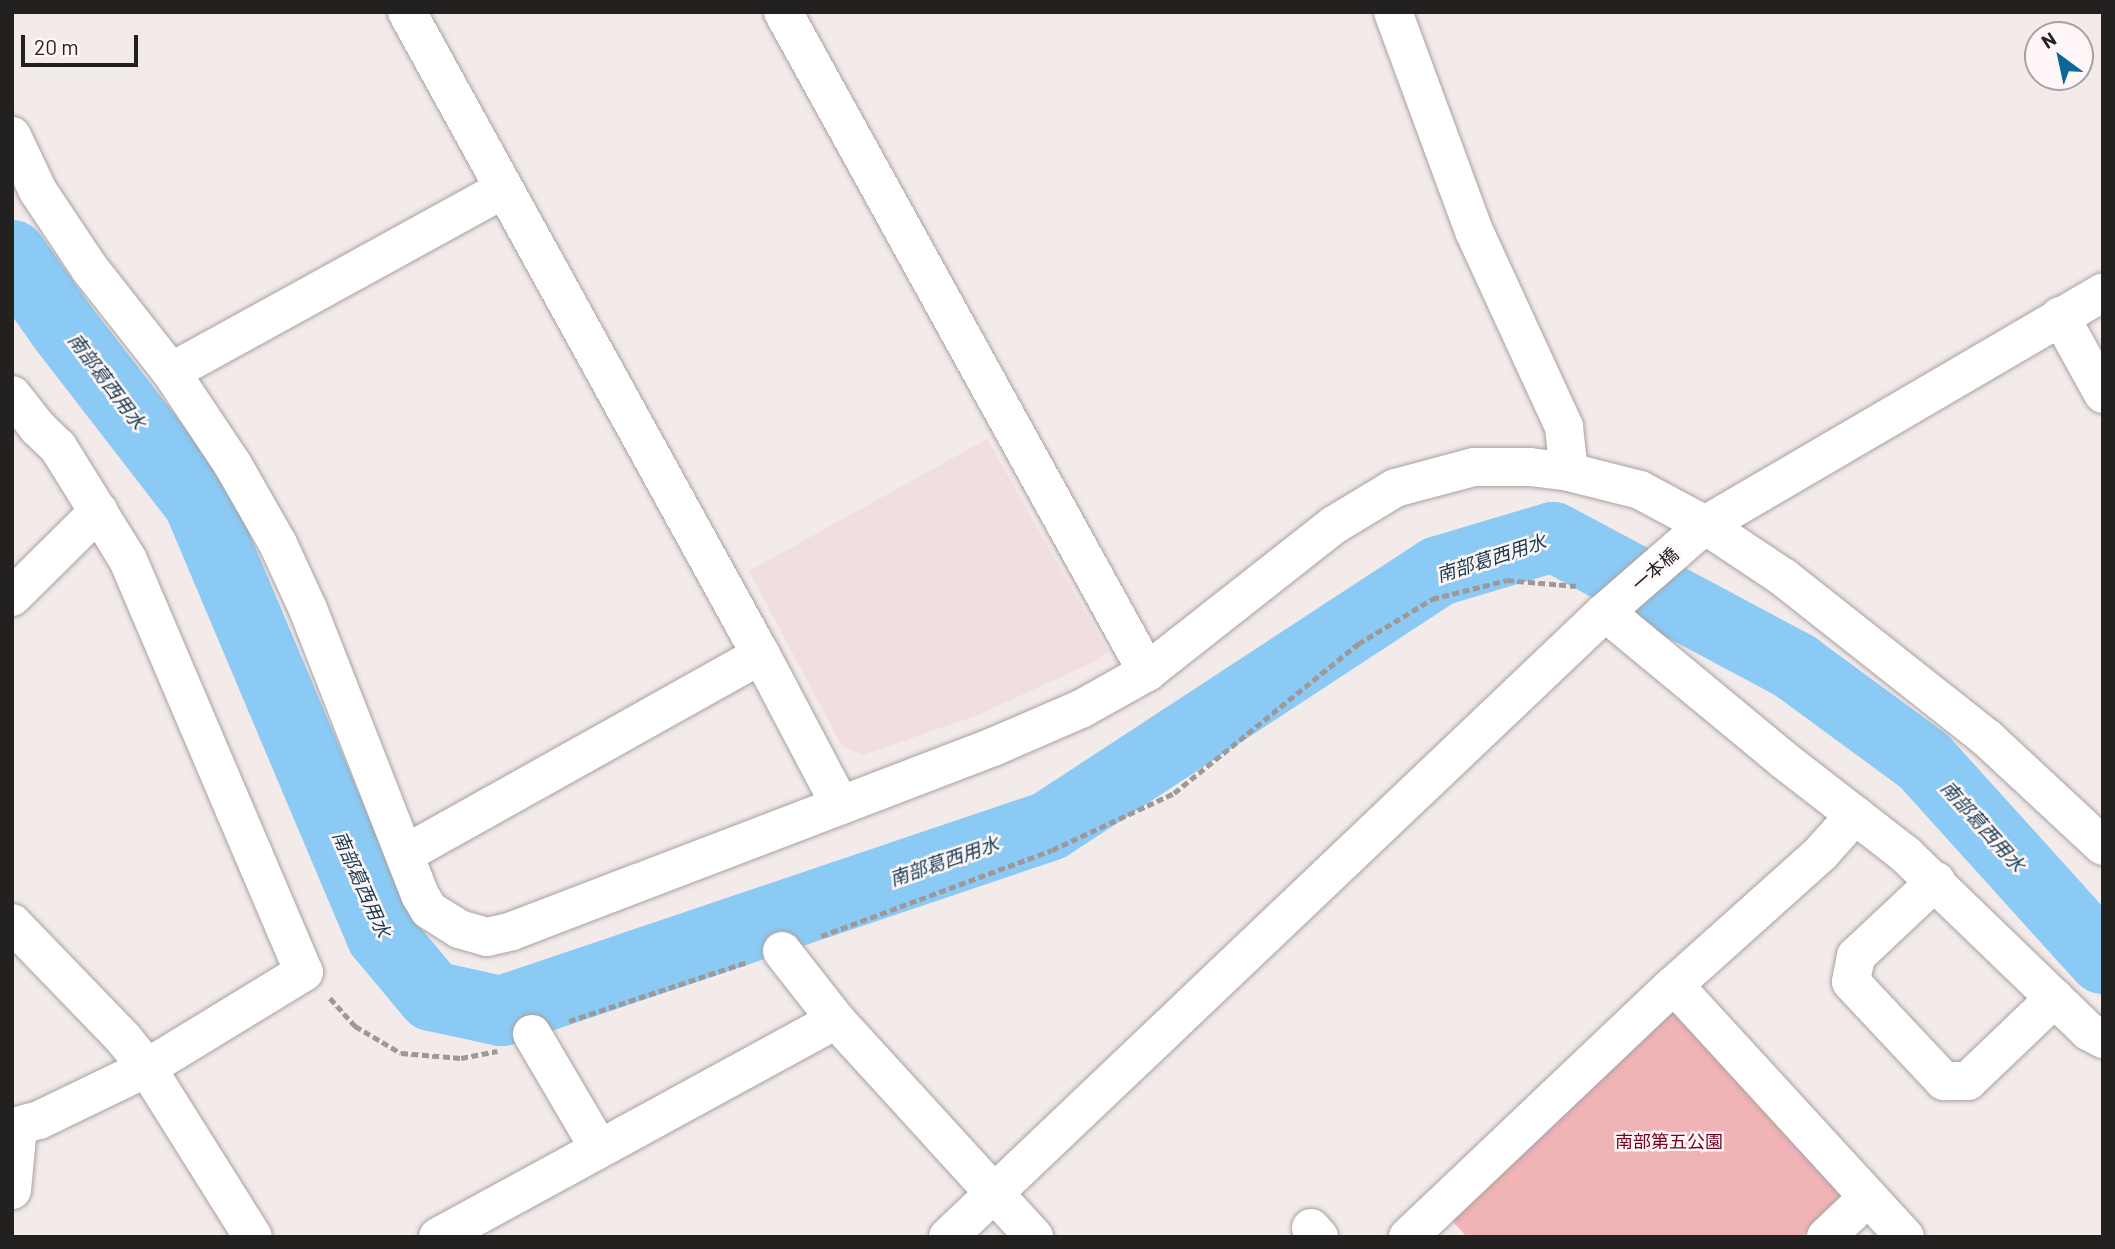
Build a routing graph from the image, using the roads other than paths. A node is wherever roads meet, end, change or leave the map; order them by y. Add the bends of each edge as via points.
1 (407, 12) edge
2 (783, 12) edge
3 (1393, 12) edge
4 (12, 136) edge
5 (502, 190) junction
6 (2103, 292) edge
7 (2060, 316) junction
8 (171, 372) junction
9 (12, 394) edge
10 (2103, 394) edge
11 (1569, 472) junction
12 (99, 511) junction
13 (1705, 525) junction
14 (12, 597) edge
15 (1605, 612) junction
16 (761, 655) junction
17 (1147, 672) junction
18 (840, 805) junction
19 (1855, 815) junction
20 (2103, 846) edge
21 (405, 854) junction
22 (1936, 881) junction
23 (12, 923) edge
24 (782, 951) road end
25 (1674, 985) junction
26 (2055, 998) junction
27 (836, 1020) junction
28 (532, 1034) road end
29 (2103, 1039) edge
30 (147, 1068) junction
31 (15, 1127) edge
32 (599, 1148) junction
33 (12, 1190) edge
34 (994, 1193) junction
35 (1868, 1197) junction
36 (1431, 1229) edge
37 (253, 1237) edge
38 (438, 1237) edge
39 (948, 1237) edge
40 (1034, 1237) edge
41 (1826, 1237) edge
42 (1905, 1237) edge

1 - 5 street
2 - 17 street
3 - 11 street via 1474,231 1564,427
4 - 8 street via 38,191 90,269
5 - 8 street
5 - 16 street
6 - 7 street, 一本橋
7 - 10 street
7 - 13 street, 一本橋
8 - 21 street via 233,465 278,544
9 - 12 street via 58,447
11 - 13 street via 1640,491
11 - 17 street via 1474,467 1395,488 1334,526
12 - 14 street
12 - 30 street via 128,561 303,972
13 - 15 street, 一本橋
13 - 20 street via 1783,577 1987,738
15 - 19 street
15 - 34 street, 一本橋
16 - 18 street
16 - 21 street
17 - 18 street via 1082,709
18 - 21 street via 487,937 459,929 429,910
19 - 22 street
19 - 25 street via 1826,848
22 - 26 street
22 - 26 street via 1856,956 1850,982 1944,1081 1968,1082
23 - 30 street
24 - 27 street
25 - 35 street
25 - 36 street
26 - 29 street via 2088,1031
27 - 32 street
27 - 34 street
28 - 32 street
30 - 31 street via 40,1120
30 - 37 street
31 - 33 street
32 - 38 street
34 - 39 street, 一本橋
34 - 40 street
35 - 41 street
35 - 42 street

